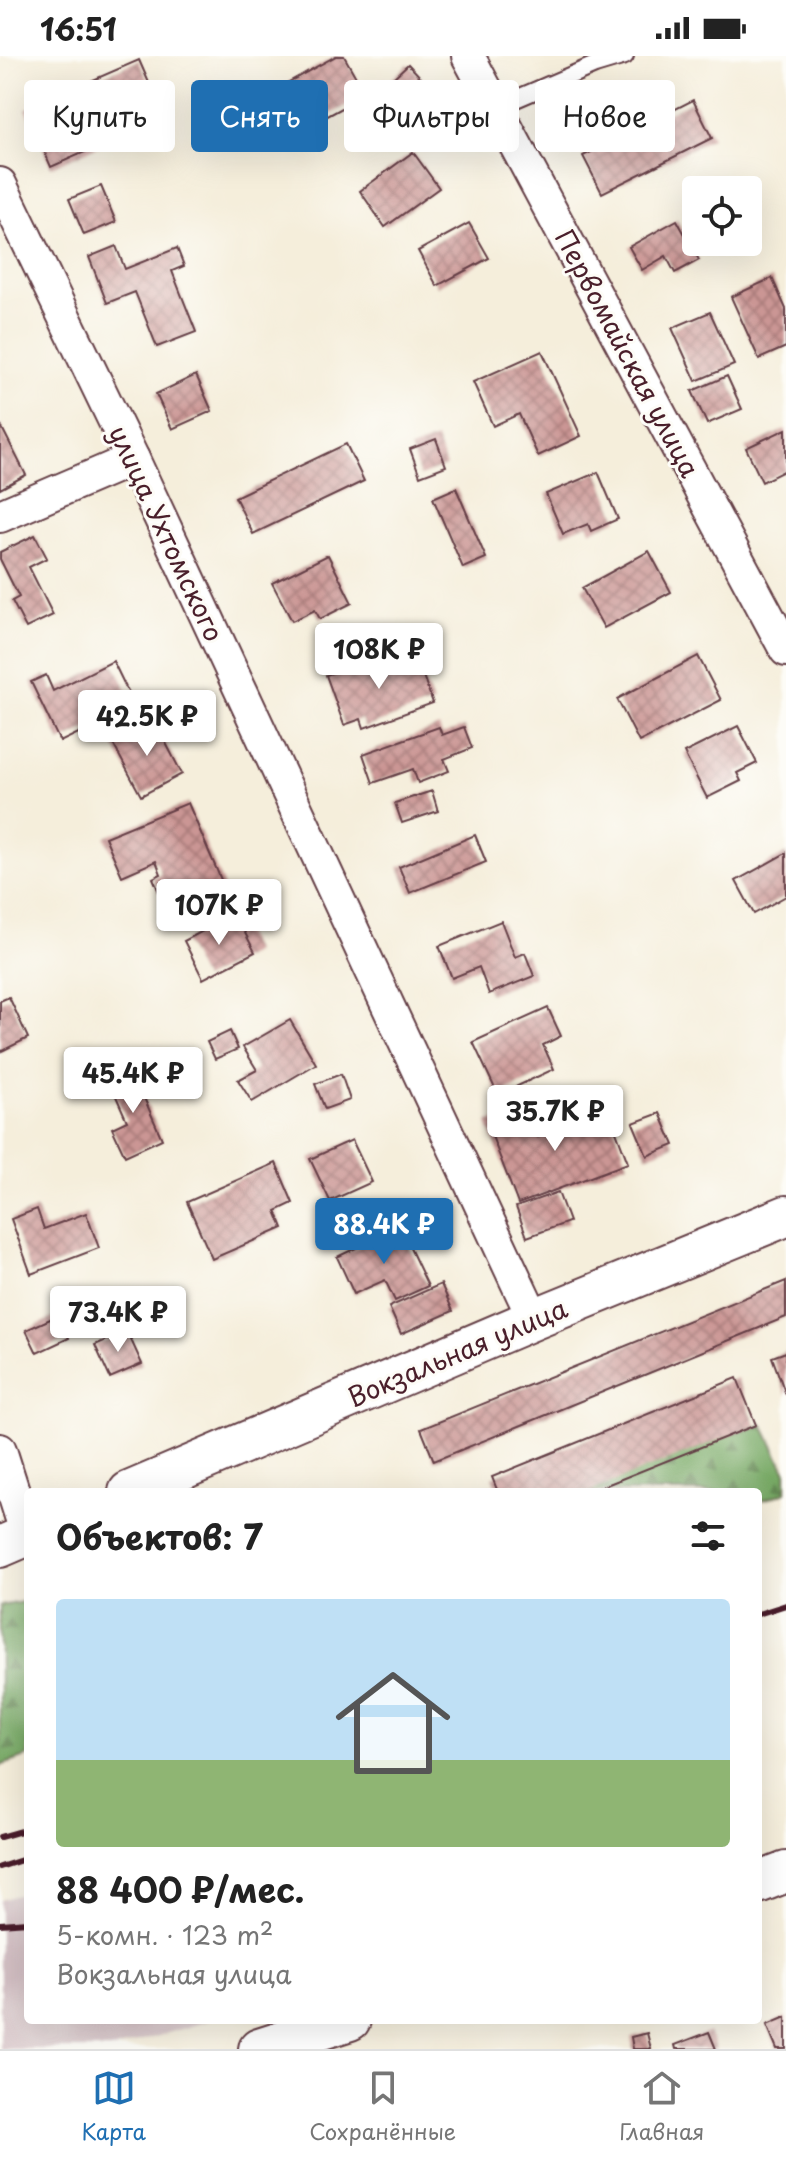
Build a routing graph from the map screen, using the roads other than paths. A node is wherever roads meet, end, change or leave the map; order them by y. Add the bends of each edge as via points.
1 (468, 56) edge
2 (625, 56) edge
3 (482, 80) edge
4 (519, 98) edge
5 (519, 148) edge
6 (0, 184) edge
7 (133, 459) junction
8 (0, 516) edge
9 (786, 650) edge
10 (786, 1216) edge
11 (534, 1319) junction
12 (0, 1450) edge
13 (138, 1488) edge
14 (24, 1523) edge
15 (24, 1537) edge
16 (0, 1547) edge
17 (786, 1872) edge
18 (762, 1881) edge
19 (337, 2024) edge
20 (259, 2049) edge

1 - 3 street, Первомайская улица
2 - 4 lane
5 - 9 street, Первомайская улица
6 - 7 street, улица Ухтомского
7 - 8 street
7 - 11 street, улица Ухтомского
10 - 11 street, Вокзальная улица
11 - 13 street, Вокзальная улица
12 - 14 street
15 - 16 street
17 - 18 street
19 - 20 street

